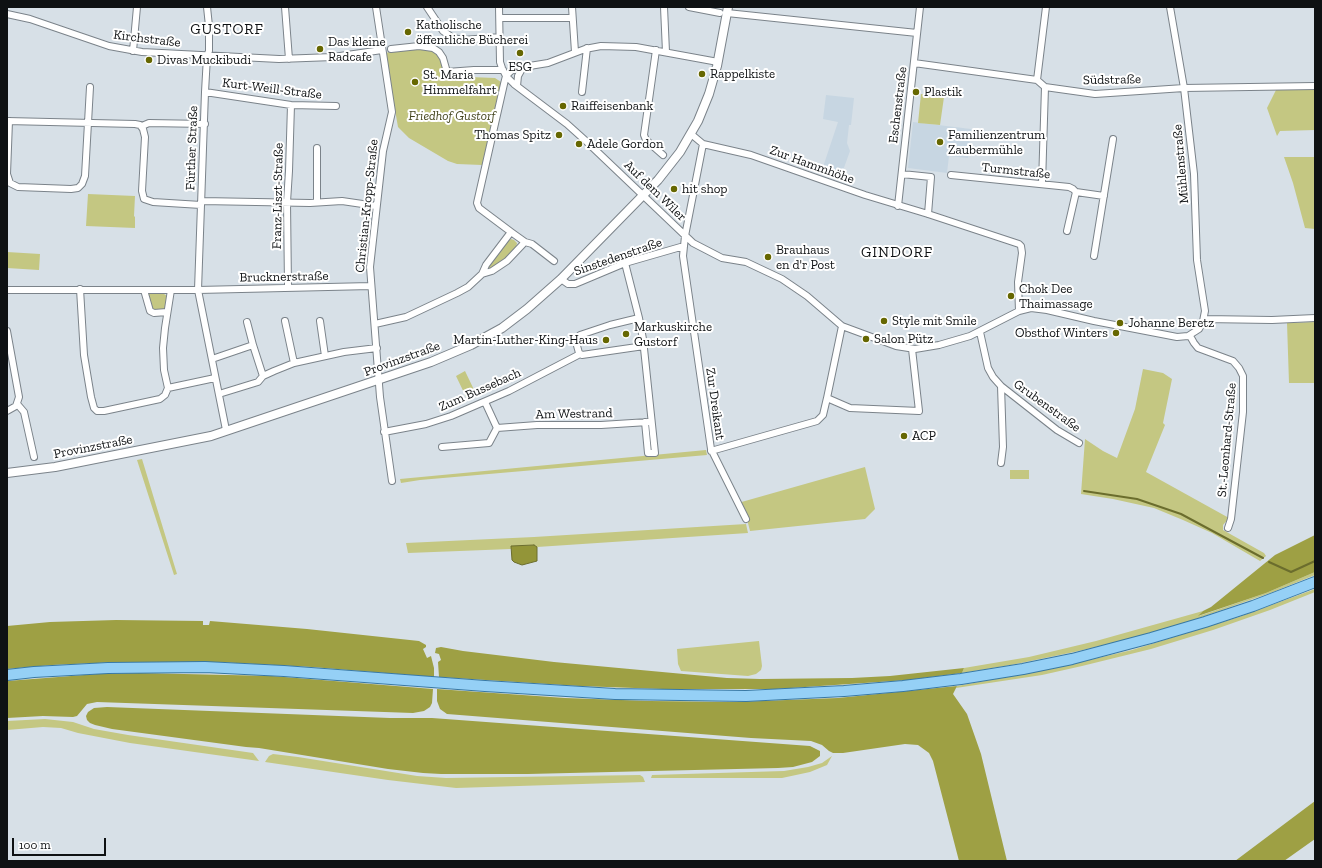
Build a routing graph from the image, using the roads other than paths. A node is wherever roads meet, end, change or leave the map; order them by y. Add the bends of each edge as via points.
1 (137, 7) edge
2 (207, 7) edge
3 (285, 7) edge
4 (376, 7) edge
5 (427, 7) edge
6 (499, 7) edge
7 (572, 7) edge
8 (664, 7) edge
9 (689, 7) edge
10 (920, 7) edge
11 (1046, 7) edge
12 (1170, 7) edge
13 (725, 11) edge
14 (7, 14) edge
15 (500, 18) junction
16 (572, 18) junction
17 (917, 34) junction
18 (500, 37) junction
19 (587, 48) junction
20 (391, 49) dead end
21 (382, 50) junction
22 (656, 50) junction
23 (133, 51) junction
24 (574, 52) junction
25 (666, 52) junction
26 (207, 56) junction
27 (288, 59) junction
28 (718, 62) junction
29 (914, 63) junction
30 (523, 67) junction
31 (502, 70) junction
32 (506, 76) junction
33 (1037, 80) junction
34 (517, 86) junction
35 (1315, 86) edge
36 (90, 87) dead end
37 (1045, 87) junction
38 (1184, 88) junction
39 (205, 92) junction
40 (582, 92) dead end
41 (291, 105) junction
42 (336, 106) dead end
43 (8, 121) edge
44 (88, 123) junction
45 (205, 124) junction
46 (142, 126) junction
47 (691, 134) junction
48 (1113, 139) dead end
49 (702, 144) junction
50 (317, 148) dead end
51 (663, 155) dead end
52 (8, 156) edge
53 (902, 174) junction
54 (951, 175) dead end
55 (9, 184) edge
56 (1042, 184) junction
57 (1076, 192) junction
58 (643, 195) junction
59 (1104, 196) junction
60 (287, 202) junction
61 (317, 202) junction
62 (202, 203) junction
63 (376, 206) junction
64 (898, 206) junction
65 (928, 214) junction
66 (1067, 231) dead end
67 (511, 232) junction
68 (685, 236) junction
69 (525, 242) junction
70 (684, 246) junction
71 (1094, 256) dead end
72 (554, 261) dead end
73 (625, 263) junction
74 (482, 274) junction
75 (561, 279) junction
76 (371, 286) junction
77 (288, 287) junction
78 (80, 289) junction
79 (7, 290) edge
80 (144, 290) junction
81 (171, 290) junction
82 (198, 290) junction
83 (1019, 311) junction
84 (167, 312) junction
85 (639, 318) junction
86 (1315, 318) edge
87 (1204, 319) junction
88 (285, 321) dead end
89 (320, 321) dead end
90 (247, 322) dead end
91 (375, 324) junction
92 (842, 326) junction
93 (7, 331) edge
94 (980, 332) junction
95 (1190, 336) junction
96 (253, 345) junction
97 (644, 346) junction
98 (377, 348) junction
99 (912, 349) junction
100 (580, 354) junction
101 (324, 356) junction
102 (212, 359) junction
103 (294, 363) junction
104 (15, 372) junction
105 (7, 373) edge
106 (263, 376) junction
107 (216, 378) junction
108 (379, 380) junction
109 (1001, 386) junction
110 (168, 388) junction
111 (219, 394) junction
112 (827, 398) junction
113 (485, 402) junction
114 (18, 405) junction
115 (7, 411) edge
116 (497, 428) junction
117 (226, 430) junction
118 (384, 432) junction
119 (1079, 443) dead end
120 (442, 447) dead end
121 (711, 451) junction
122 (34, 457) dead end
123 (1001, 463) dead end
124 (7, 473) edge
125 (392, 481) dead end
126 (746, 519) dead end
127 (1228, 528) dead end
128 (1315, 582) edge
129 (7, 675) edge

1 - 23 street
2 - 26 street, Fürther Straße
3 - 27 street
4 - 21 street, Christian-Kropp-Straße
5 - 18 street via 443,31 453,38 463,40
6 - 15 street, Auf dem Wiler
7 - 16 street
8 - 25 street
9 - 13 street
10 - 17 street, Eschenstraße
11 - 33 street
12 - 38 street, Mühlenstraße
13 - 17 street
13 - 28 street, Provinzstraße
14 - 23 street, Kirchstraße
15 - 16 street
15 - 18 street, Auf dem Wiler
16 - 24 street
17 - 29 street, Eschenstraße
18 - 31 street, Auf dem Wiler
19 - 22 street via 625,46
19 - 24 street
19 - 40 street
20 - 31 street via 420,46 433,48 443,58 447,72
21 - 27 street, Kirchstraße via 333,57
21 - 63 street, Christian-Kropp-Straße via 392,112 384,143
22 - 25 street
22 - 51 street via 644,135
23 - 26 street, Kirchstraße
24 - 30 street via 548,63
25 - 28 street
26 - 27 street, Kirchstraße
26 - 39 street, Fürther Straße
28 - 47 street, Provinzstraße via 708,97
29 - 33 street
29 - 53 street, Eschenstraße
30 - 32 street via 513,69
30 - 34 street via 518,76
31 - 32 street, Auf dem Wiler
32 - 34 street, Auf dem Wiler
32 - 67 street via 476,203
33 - 37 street
34 - 58 street, Auf dem Wiler via 567,124
35 - 38 street, Südstraße
36 - 44 street
37 - 38 street, Südstraße via 1100,94
37 - 56 street
38 - 87 street, Mühlenstraße via 1194,174 1197,260
39 - 41 street, Kurt-Weill-Straße
39 - 45 street, Fürther Straße
41 - 42 street, Kurt-Weill-Straße
41 - 60 street, Franz-Liszt-Straße
43 - 44 street
43 - 52 street
44 - 46 street
44 - 55 street via 85,176 81,186 66,189 18,187
45 - 46 street via 149,123
45 - 62 street, Fürther Straße
46 - 62 street via 145,137 142,190 144,199 153,202
47 - 49 street, Zur Hammhöhe
47 - 58 street, Provinzstraße via 668,169
48 - 59 street
49 - 64 street, Zur Hammhöhe via 751,155
49 - 68 street
50 - 61 street
52 - 55 street
53 - 64 street, Eschenstraße
53 - 65 street via 931,177
54 - 56 street, Turmstraße
56 - 57 street, Turmstraße via 1070,187
57 - 59 street, Turmstraße
57 - 66 street
58 - 68 street, Auf dem Wiler
58 - 75 street, Provinzstraße
59 - 71 street
60 - 61 street
60 - 62 street
60 - 77 street, Franz-Liszt-Straße
61 - 63 street
62 - 82 street, Fürther Straße
63 - 76 street, Christian-Kropp-Straße via 370,263
64 - 65 street, Zur Hammhöhe
65 - 83 street, Zur Hammhöhe via 1020,245 1022,253 1018,282
67 - 69 street
67 - 74 street
68 - 70 street, Zur Dreikant
68 - 92 street, Auf dem Wiler via 722,258 746,262 789,282
69 - 72 street via 532,244
69 - 74 street via 507,261
70 - 73 street, Sinstedenstraße
70 - 121 street, Zur Dreikant via 683,256
73 - 75 street, Sinstedenstraße via 575,284 567,284
73 - 85 street
74 - 91 street via 468,286 441,302 406,317
75 - 108 street, Provinzstraße via 521,314 489,335 451,354
76 - 77 street, Brucknerstraße
76 - 91 street, Christian-Kropp-Straße
77 - 82 street, Brucknerstraße
78 - 79 street
78 - 80 street
78 - 110 street via 85,361 95,410 104,411 160,399
80 - 81 street
80 - 84 street via 150,311
81 - 82 street
81 - 84 street
82 - 102 street, Fürther Straße
83 - 94 street
83 - 95 street via 1040,309 1172,336
84 - 110 street via 163,357
85 - 97 street
85 - 100 street via 579,336 576,342
86 - 87 street
87 - 95 street via 1200,329
88 - 103 street
89 - 101 street
90 - 96 street
91 - 98 street, Christian-Kropp-Straße
92 - 99 street via 896,346
92 - 112 street
93 - 104 street
94 - 99 street via 947,344
94 - 109 street, Grubenstraße via 988,368
95 - 127 street, St.-Leonhard-Straße via 1198,348 1232,361 1243,376 1243,412
96 - 102 street
96 - 106 street
97 - 100 street
97 - 116 street, Am Westrand via 648,422
98 - 101 street
98 - 108 street, Christian-Kropp-Straße
99 - 112 street via 919,411 855,409
100 - 113 street, Zum Bussebach
101 - 103 street
102 - 107 street, Fürther Straße
103 - 106 street
104 - 105 street
104 - 114 street
106 - 111 street via 258,382
107 - 110 street
107 - 111 street, Fürther Straße
108 - 117 street, Provinzstraße
108 - 118 street, Christian-Kropp-Straße
109 - 119 street, Grubenstraße via 1057,430
109 - 123 street
111 - 117 street, Fürther Straße
112 - 121 street via 823,415 816,421
113 - 116 street
113 - 118 street, Zum Bussebach via 433,422
114 - 115 street
114 - 122 street via 24,412
116 - 120 street via 489,442
117 - 124 street, Provinzstraße via 206,437 109,457
118 - 125 street, Christian-Kropp-Straße
121 - 126 street, Zur Dreikant
128 - 129 main road via 1205,622 1072,659 968,678 852,691 746,696 623,694 205,667 108,668

